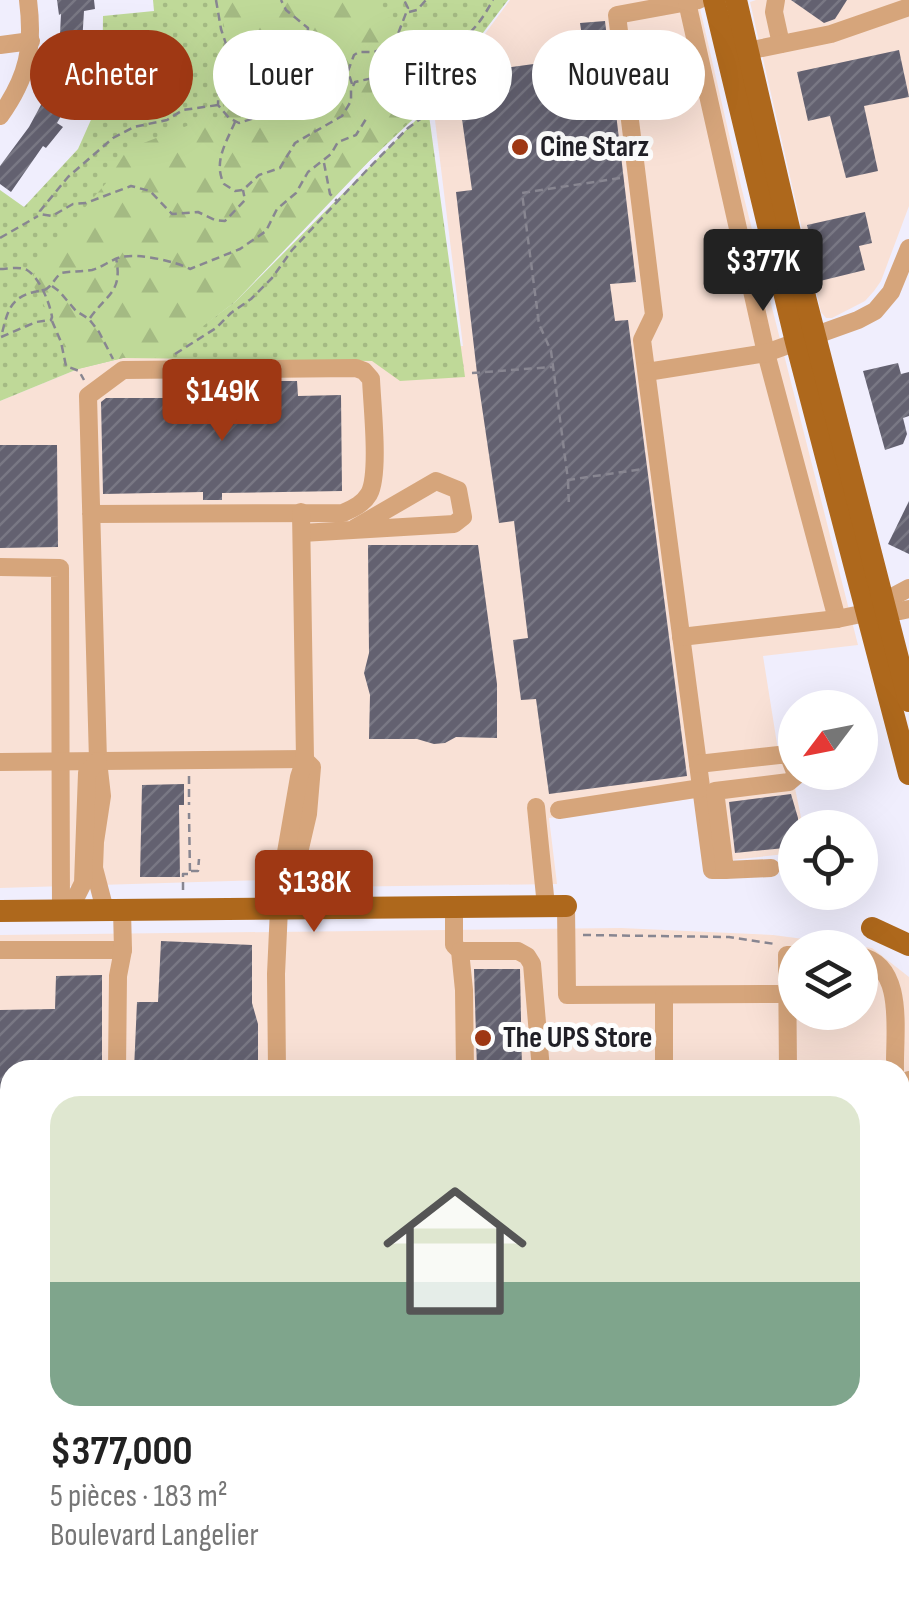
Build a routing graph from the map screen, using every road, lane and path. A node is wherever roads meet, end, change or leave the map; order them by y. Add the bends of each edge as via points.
1 (28, 0) edge
2 (216, 0) edge
3 (281, 0) edge
4 (404, 0) edge
5 (426, 0) edge
6 (493, 0) edge
7 (714, 0) edge
8 (736, 0) edge
9 (776, 0) edge
10 (693, 1) edge
11 (909, 7) edge
12 (407, 12) junction
13 (30, 30) edge
14 (220, 30) edge
15 (308, 30) edge
16 (400, 30) edge
17 (473, 30) edge
18 (30, 41) edge
19 (781, 44) junction
20 (0, 45) edge
21 (30, 49) edge
22 (369, 52) edge
23 (747, 52) junction
24 (349, 69) edge
25 (349, 74) edge
26 (369, 79) edge
27 (353, 86) junction
28 (213, 106) edge
29 (0, 116) edge
30 (366, 119) dead end
31 (248, 120) edge
32 (419, 120) edge
33 (235, 122) joint
34 (324, 161) junction
35 (637, 177) junction
36 (243, 190) junction
37 (338, 202) junction
38 (40, 214) junction
39 (0, 238) edge
40 (909, 248) edge
41 (116, 258) junction
42 (0, 269) edge
43 (50, 285) junction
44 (42, 290) junction
45 (51, 320) junction
46 (89, 320) junction
47 (1, 338) edge
48 (806, 339) junction
49 (766, 354) junction
50 (170, 357) dead end
51 (553, 366) junction
52 (120, 372) junction
53 (648, 372) junction
54 (472, 373) dead end
55 (91, 394) junction
56 (660, 466) junction
57 (568, 480) junction
58 (569, 508) dead end
59 (301, 512) junction
60 (91, 514) junction
61 (355, 528) junction
62 (302, 533) junction
63 (0, 568) edge
64 (909, 588) edge
65 (909, 609) edge
66 (876, 611) junction
67 (837, 618) junction
68 (681, 637) junction
69 (909, 700) edge
70 (778, 755) edge
71 (304, 759) junction
72 (62, 761) junction
73 (98, 761) junction
74 (0, 762) edge
75 (698, 764) junction
76 (189, 770) dead end
77 (909, 774) edge
78 (778, 783) edge
79 (701, 788) junction
80 (189, 805) dead end
81 (536, 807) dead end
82 (558, 810) dead end
83 (189, 813) dead end
84 (199, 859) dead end
85 (772, 868) dead end
86 (190, 870) junction
87 (725, 870) junction
88 (183, 893) dead end
89 (556, 906) junction
90 (454, 908) junction
91 (280, 909) junction
92 (61, 910) junction
93 (114, 910) junction
94 (0, 911) edge
95 (872, 928) dead end
96 (581, 935) dead end
97 (909, 945) edge
98 (778, 947) edge
99 (0, 950) edge
100 (122, 950) junction
101 (460, 952) junction
102 (878, 964) edge
103 (664, 994) junction
104 (778, 994) edge
105 (788, 1030) edge
106 (116, 1060) edge
107 (277, 1060) edge
108 (465, 1060) edge
109 (539, 1060) edge
110 (664, 1060) edge
111 (788, 1060) edge
112 (895, 1060) edge

1 - 13 street
2 - 14 path
3 - 15 path
4 - 12 path
5 - 12 path
6 - 17 path
7 - 48 main road
8 - 23 main road
9 - 19 street
10 - 35 street via 617,15
10 - 49 street
11 - 19 street
12 - 16 path
18 - 20 street
19 - 23 street
21 - 29 street
22 - 24 path via 356,53
23 - 48 main road
25 - 27 path
26 - 27 path
27 - 36 path via 342,116 295,143 280,168
28 - 38 path via 113,138 68,177
30 - 34 path
31 - 33 path
32 - 37 path
33 - 36 path via 218,168 224,184
34 - 37 path
34 - 41 path via 277,209 266,231 240,249 190,269 141,256
35 - 51 path via 522,193 538,324
35 - 53 street via 654,315 642,340
36 - 38 path via 245,200 225,221 198,212 172,214 150,191 132,186 52,216
37 - 50 path via 251,300
38 - 39 path
40 - 48 street via 892,292 875,311
41 - 43 path via 98,268 60,273
41 - 46 path via 114,291
42 - 44 path via 22,268
43 - 44 path
43 - 46 path
44 - 45 path
44 - 47 path via 10,307
45 - 47 path
45 - 55 path via 66,366 79,372
46 - 52 path
48 - 49 street
48 - 66 main road
49 - 53 street
49 - 67 street
51 - 54 path
51 - 57 path
52 - 55 street
52 - 59 street via 364,371 371,379 372,488 343,513
53 - 56 street
55 - 60 street
56 - 57 path
56 - 68 street
57 - 58 path
59 - 60 street
59 - 62 street
60 - 73 street
61 - 61 street via 436,481 458,490 463,517 454,524
61 - 62 street
62 - 71 street
63 - 72 street via 60,568
64 - 66 street
65 - 66 street
66 - 67 street
66 - 69 main road
66 - 77 main road
67 - 68 street
68 - 75 street
70 - 75 street
71 - 73 street
71 - 91 street via 312,768 308,814 295,891
72 - 73 street
72 - 74 street
72 - 92 street
73 - 92 street via 87,773 83,882
73 - 93 street via 102,796 94,868
75 - 79 street
76 - 80 path
78 - 87 street via 715,791
79 - 82 street
79 - 87 street via 712,870
81 - 89 street
83 - 86 path
84 - 86 path via 198,870
85 - 87 street
86 - 88 path via 183,874
89 - 90 main road
89 - 103 street via 567,995
90 - 91 main road
90 - 101 street
91 - 93 main road
91 - 107 street
92 - 93 main road
92 - 94 main road
93 - 100 street
95 - 97 main road
96 - 98 path via 728,937
99 - 100 street
100 - 106 street
101 - 108 street
101 - 109 street via 527,956
102 - 112 street via 893,988
103 - 104 street
103 - 110 street
105 - 111 street

